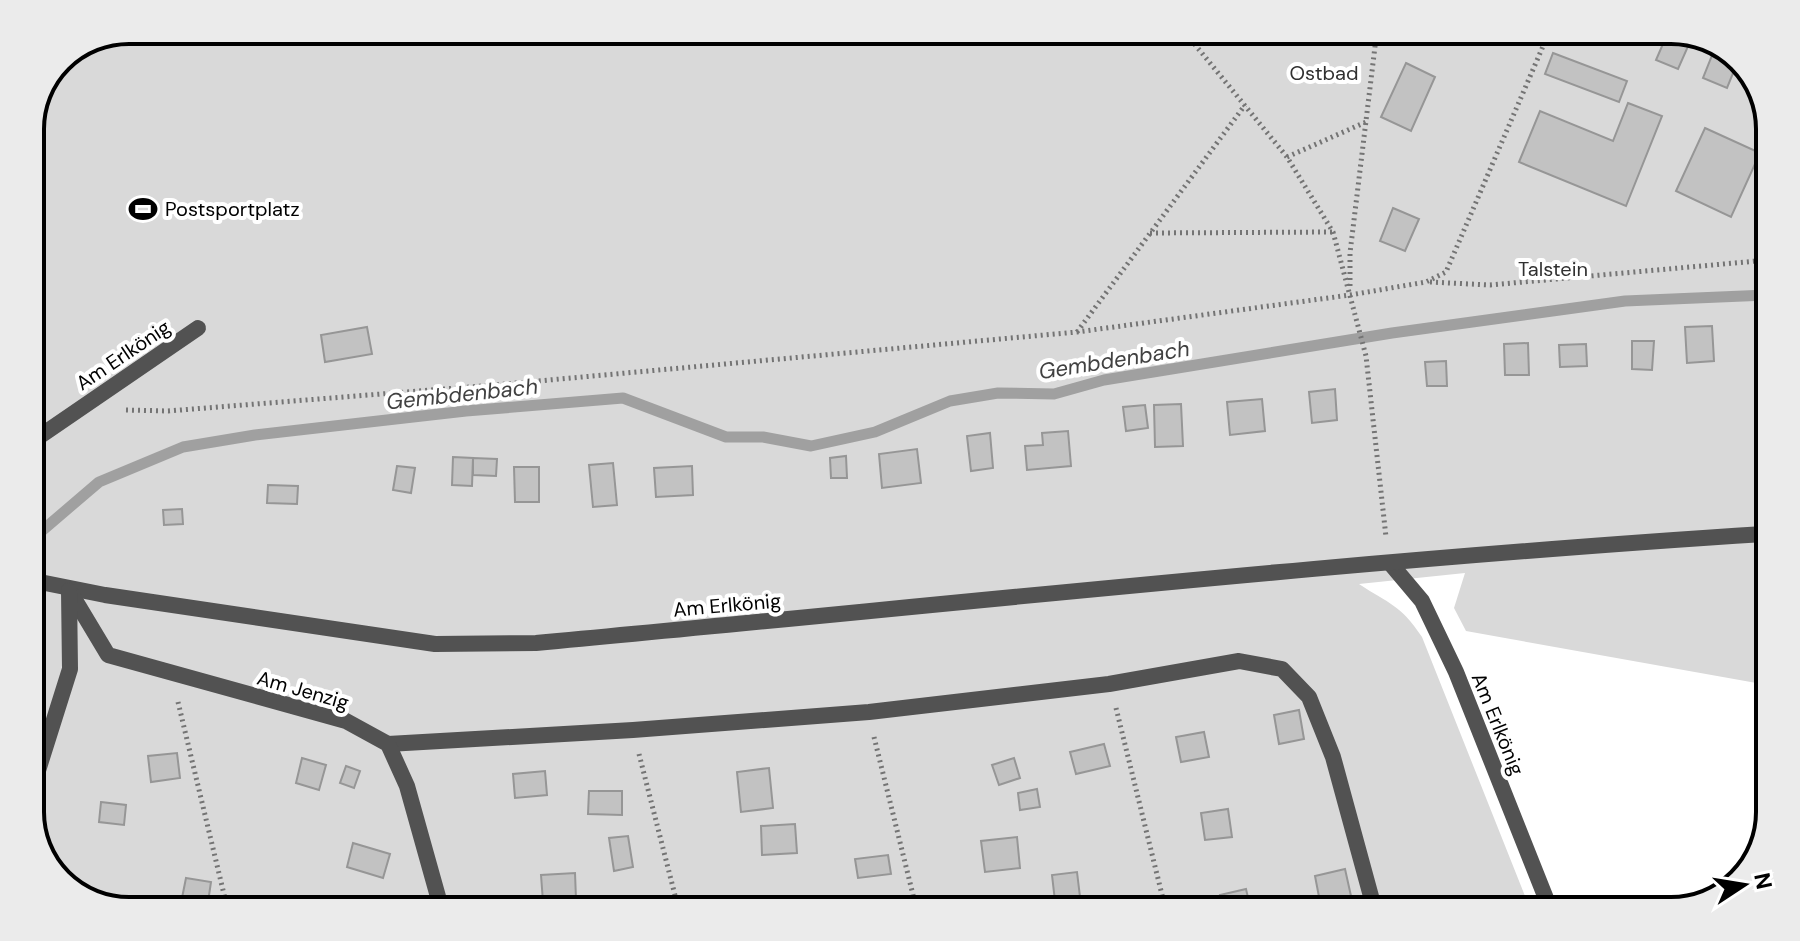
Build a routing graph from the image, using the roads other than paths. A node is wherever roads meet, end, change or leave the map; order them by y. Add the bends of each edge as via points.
1 (198, 328) dead end
2 (44, 433) edge
3 (1756, 534) edge
4 (1390, 563) junction
5 (44, 584) edge
6 (69, 590) junction
7 (388, 744) junction
8 (44, 752) edge
9 (438, 897) edge
10 (1371, 897) edge
11 (1545, 897) edge

1 - 2 street, Am Erlkönig
3 - 4 street, Am Erlkönig
4 - 6 street, Am Erlkönig via 536,643 435,644
4 - 11 street, Am Erlkönig via 1422,601 1456,672
5 - 6 street, Am Erlkönig
6 - 7 street, Am Jenzig via 108,655 346,721
6 - 8 street via 70,669
7 - 9 street via 407,786
7 - 10 street via 869,712 1109,684 1239,661 1282,669 1309,697 1333,757

